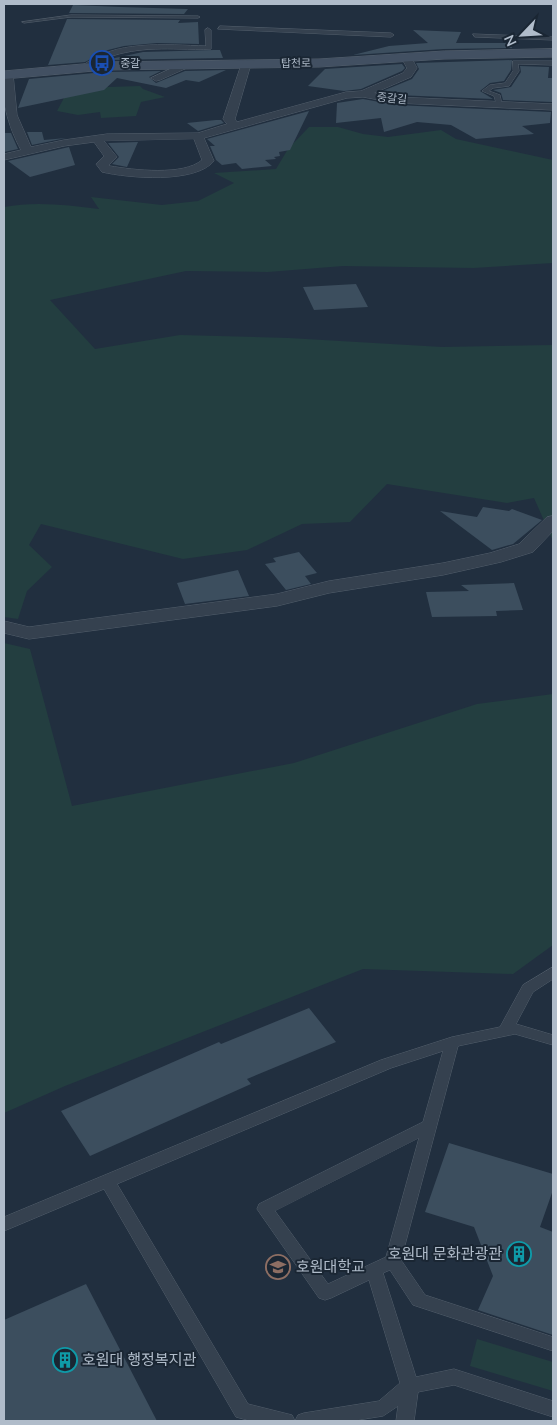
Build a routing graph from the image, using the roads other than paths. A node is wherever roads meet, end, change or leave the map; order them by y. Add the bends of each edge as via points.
1 (198, 17) dead end
2 (24, 22) dead end
3 (220, 28) dead end
4 (208, 30) dead end
5 (391, 34) dead end
6 (475, 35) dead end
7 (553, 39) edge
8 (553, 53) edge
9 (406, 57) junction
10 (553, 63) edge
11 (246, 64) junction
12 (186, 65) junction
13 (84, 67) junction
14 (6, 75) edge
15 (156, 78) dead end
16 (364, 94) junction
17 (499, 105) junction
18 (553, 108) edge
19 (235, 127) junction
20 (198, 136) junction
21 (97, 138) junction
22 (28, 152) junction
23 (4, 157) edge
24 (553, 520) edge
25 (4, 627) edge
26 (553, 972) edge
27 (504, 1032) junction
28 (553, 1040) edge
29 (452, 1042) junction
30 (429, 1126) junction
31 (107, 1181) junction
32 (4, 1224) edge
33 (393, 1261) junction
34 (374, 1270) junction
35 (553, 1344) edge
36 (410, 1386) junction
37 (553, 1409) edge
38 (286, 1421) edge
39 (304, 1421) edge
40 (405, 1421) edge

1 - 2 lane via 71,16
3 - 5 lane
4 - 13 lane via 209,48 144,47 116,53
6 - 7 lane
8 - 9 main road, 탑천로
9 - 11 main road, 탑천로
9 - 16 street via 412,68 407,75
10 - 17 lane via 515,62 516,71 508,85 492,86 485,91 497,95
11 - 12 main road, 탑천로
11 - 19 street via 229,119
12 - 13 main road, 탑천로
12 - 15 street, 탑천로
13 - 14 main road, 탑천로
14 - 22 street via 17,135
16 - 17 street, 중갈길 via 396,100
16 - 19 street, 중갈길 via 346,95
17 - 18 street, 중갈길
19 - 20 street, 중갈길
20 - 21 street, 중갈길
20 - 21 street via 208,161 198,169 164,173 106,169 102,164 111,157
21 - 22 street, 중갈길
22 - 23 street, 중갈길
24 - 25 street via 526,548 443,569 329,587 277,600 29,633
26 - 27 lane via 528,989
27 - 28 lane via 515,1030
27 - 29 lane
29 - 30 lane
29 - 31 lane via 386,1064
30 - 33 lane
30 - 34 lane via 265,1209 325,1293
31 - 32 lane
31 - 38 lane via 242,1411
33 - 34 lane
33 - 35 lane via 419,1300
34 - 36 lane
36 - 37 lane via 454,1377
36 - 39 lane via 383,1408
36 - 40 lane

